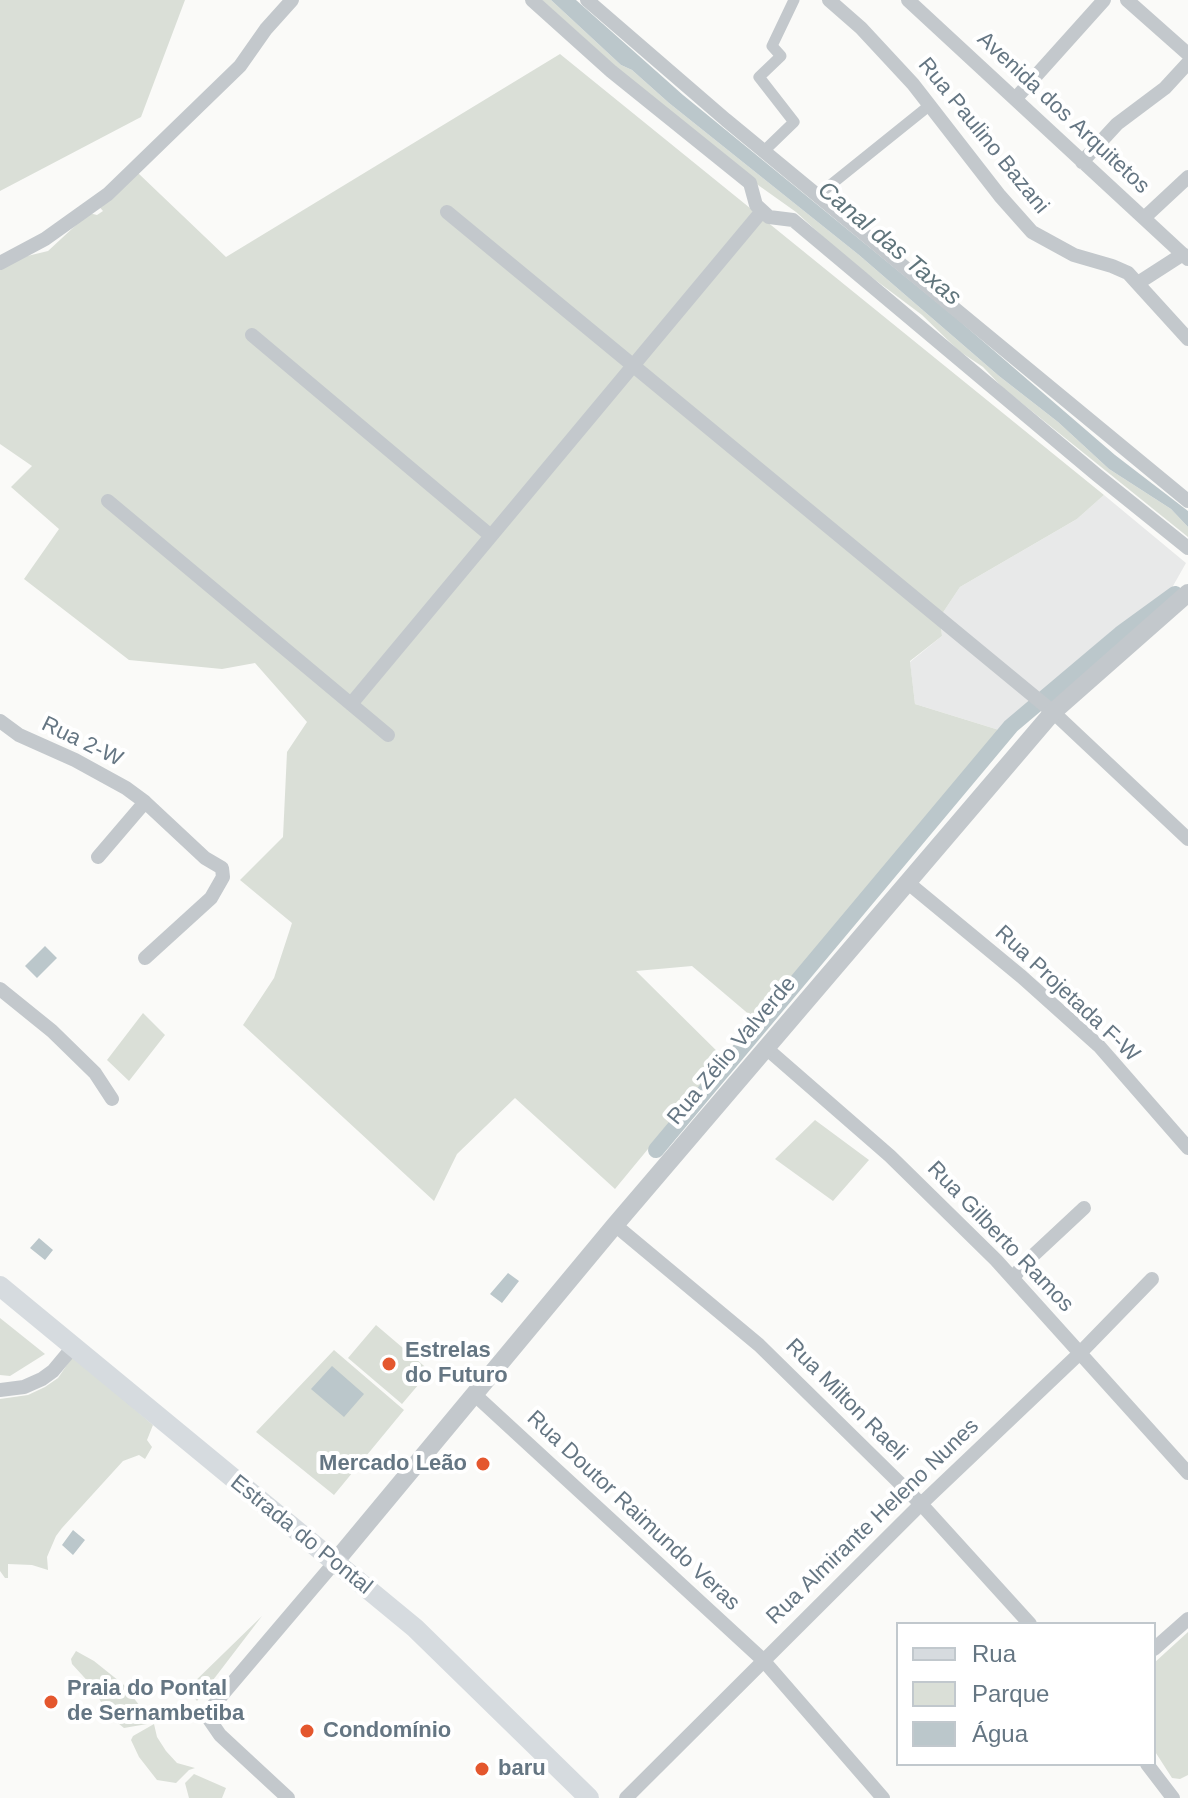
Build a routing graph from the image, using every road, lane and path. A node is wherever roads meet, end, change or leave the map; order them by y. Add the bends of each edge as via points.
1 (292, 0) edge
2 (532, 0) edge
3 (587, 0) edge
4 (794, 0) edge
5 (829, 0) edge
6 (908, 0) edge
7 (1104, 0) edge
8 (1127, 0) edge
9 (1188, 54) edge
10 (1188, 63) edge
11 (1016, 98) junction
12 (930, 105) junction
13 (764, 151) junction
14 (1082, 162) junction
15 (1188, 177) edge
16 (818, 195) junction
17 (762, 211) junction
18 (447, 212) dead end
19 (1144, 218) junction
20 (1185, 257) edge
21 (0, 263) edge
22 (1138, 283) junction
23 (252, 335) dead end
24 (1188, 339) edge
25 (633, 366) junction
26 (108, 501) dead end
27 (1188, 501) edge
28 (491, 536) junction
29 (1188, 548) edge
30 (1188, 593) edge
31 (351, 704) junction
32 (1053, 712) junction
33 (0, 721) edge
34 (388, 735) dead end
35 (145, 802) junction
36 (1188, 839) edge
37 (98, 857) dead end
38 (907, 882) junction
39 (145, 958) dead end
40 (0, 989) edge
41 (766, 1048) junction
42 (112, 1099) dead end
43 (1188, 1148) edge
44 (1084, 1208) dead end
45 (615, 1225) junction
46 (1013, 1278) junction
47 (1152, 1279) dead end
48 (0, 1286) edge
49 (73, 1347) junction
50 (1081, 1352) junction
51 (0, 1390) edge
52 (474, 1394) junction
53 (1188, 1473) edge
54 (921, 1504) junction
55 (335, 1562) junction
56 (1188, 1619) edge
57 (1028, 1622) edge
58 (1156, 1647) edge
59 (763, 1660) junction
60 (1149, 1766) edge
61 (288, 1798) edge
62 (589, 1798) edge
63 (626, 1798) edge
64 (883, 1798) edge
65 (1173, 1798) edge

1 - 21 street via 240,66 108,194 45,239
2 - 17 street via 750,183
3 - 13 street
4 - 13 street via 772,46 781,56 759,77 794,122
5 - 12 street, Rua Paulino Bazani
6 - 11 street, Avenida dos Arquitetos
7 - 11 street
8 - 9 street
10 - 14 street
11 - 14 street, Avenida dos Arquitetos
12 - 16 street
12 - 22 street, Rua Paulino Bazani via 1032,232 1074,255 1121,269
13 - 16 street
14 - 19 street, Avenida dos Arquitetos
15 - 19 street
16 - 27 street
17 - 25 street
17 - 29 street via 793,220
18 - 25 street
19 - 20 street, Avenida dos Arquitetos
20 - 22 street
22 - 24 street, Rua Paulino Bazani
23 - 28 street
25 - 28 street
25 - 32 street
26 - 31 street
28 - 31 street
30 - 32 street, Rua Zélio Valverde
31 - 34 street
32 - 36 street
32 - 38 street, Rua Zélio Valverde
33 - 35 street, Rua 2-W
35 - 37 street
35 - 39 street, Rua 2-W via 222,868 223,877 211,898
38 - 41 street, Rua Zélio Valverde
38 - 43 street, Rua Projetada F-W via 1099,1046
40 - 42 street via 95,1073
41 - 45 street, Rua Zélio Valverde
41 - 46 street, Rua Gilberto Ramos via 890,1156
44 - 46 street
45 - 52 street, Rua Zélio Valverde
45 - 54 street, Rua Milton Raeli via 759,1345
46 - 50 street, Rua Gilberto Ramos
47 - 50 street, Rua Almirante Heleno Nunes
48 - 49 main road, Estrada do Pontal
49 - 51 street via 42,1379
49 - 55 main road, Estrada do Pontal
50 - 53 street, Rua Gilberto Ramos
50 - 54 street, Rua Almirante Heleno Nunes
52 - 55 street, Rua Zélio Valverde
52 - 59 street, Rua Doutor Raimundo Veras
54 - 57 street, Rua Milton Raeli
54 - 59 street, Rua Almirante Heleno Nunes
55 - 61 street via 213,1706 209,1719
55 - 62 main road, Estrada do Pontal via 439,1649
56 - 58 street
59 - 63 street, Rua Almirante Heleno Nunes
59 - 64 street, Rua Doutor Raimundo Veras
60 - 65 street

